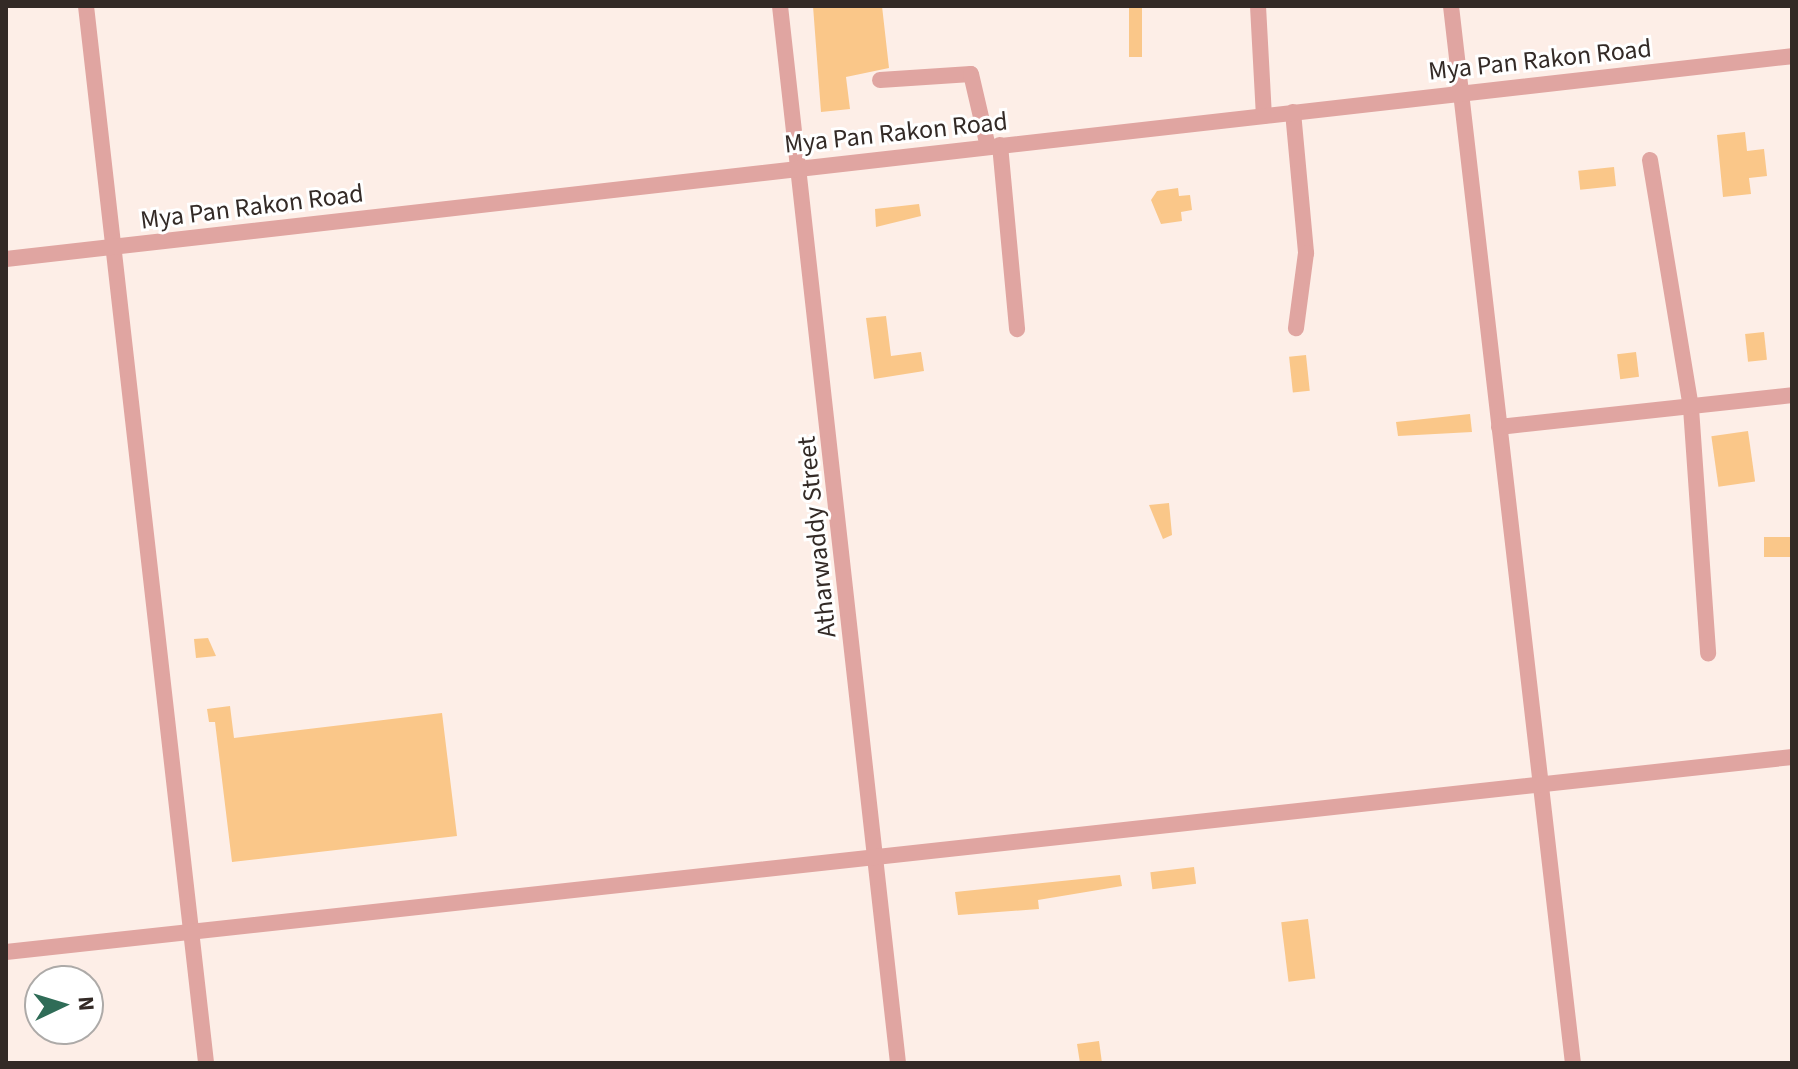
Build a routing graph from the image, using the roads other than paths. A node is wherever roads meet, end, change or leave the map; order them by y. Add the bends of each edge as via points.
1 (86, 6) edge
2 (780, 6) edge
3 (1258, 6) edge
4 (1451, 6) edge
5 (1792, 56) edge
6 (880, 80) dead end
7 (1460, 93) junction
8 (1293, 112) junction
9 (1264, 116) junction
10 (994, 146) junction
11 (1650, 160) dead end
12 (799, 168) junction
13 (113, 247) junction
14 (6, 259) edge
15 (1296, 328) dead end
16 (1017, 329) dead end
17 (1792, 395) edge
18 (1691, 408) junction
19 (1499, 427) junction
20 (1708, 653) dead end
21 (1792, 757) edge
22 (1541, 788) junction
23 (876, 859) junction
24 (192, 932) junction
25 (6, 952) edge
26 (206, 1063) edge
27 (898, 1063) edge
28 (1573, 1063) edge

1 - 13 street
2 - 12 street, Atharwaddy Street
3 - 9 street
4 - 7 street
5 - 7 street, Mya Pan Rakon Road
6 - 10 street via 971,74
7 - 8 street, Mya Pan Rakon Road
7 - 19 street
8 - 9 street, Mya Pan Rakon Road
8 - 15 street via 1306,253
9 - 10 street, Mya Pan Rakon Road
10 - 12 street, Mya Pan Rakon Road
10 - 16 street
11 - 18 street
12 - 13 street, Mya Pan Rakon Road
12 - 23 street, Atharwaddy Street
13 - 14 street, Mya Pan Rakon Road
13 - 24 street
17 - 18 street
18 - 19 street
18 - 20 street
19 - 22 street
21 - 22 street
22 - 23 street
22 - 28 street
23 - 24 street
23 - 27 street, Atharwaddy Street
24 - 25 street
24 - 26 street

